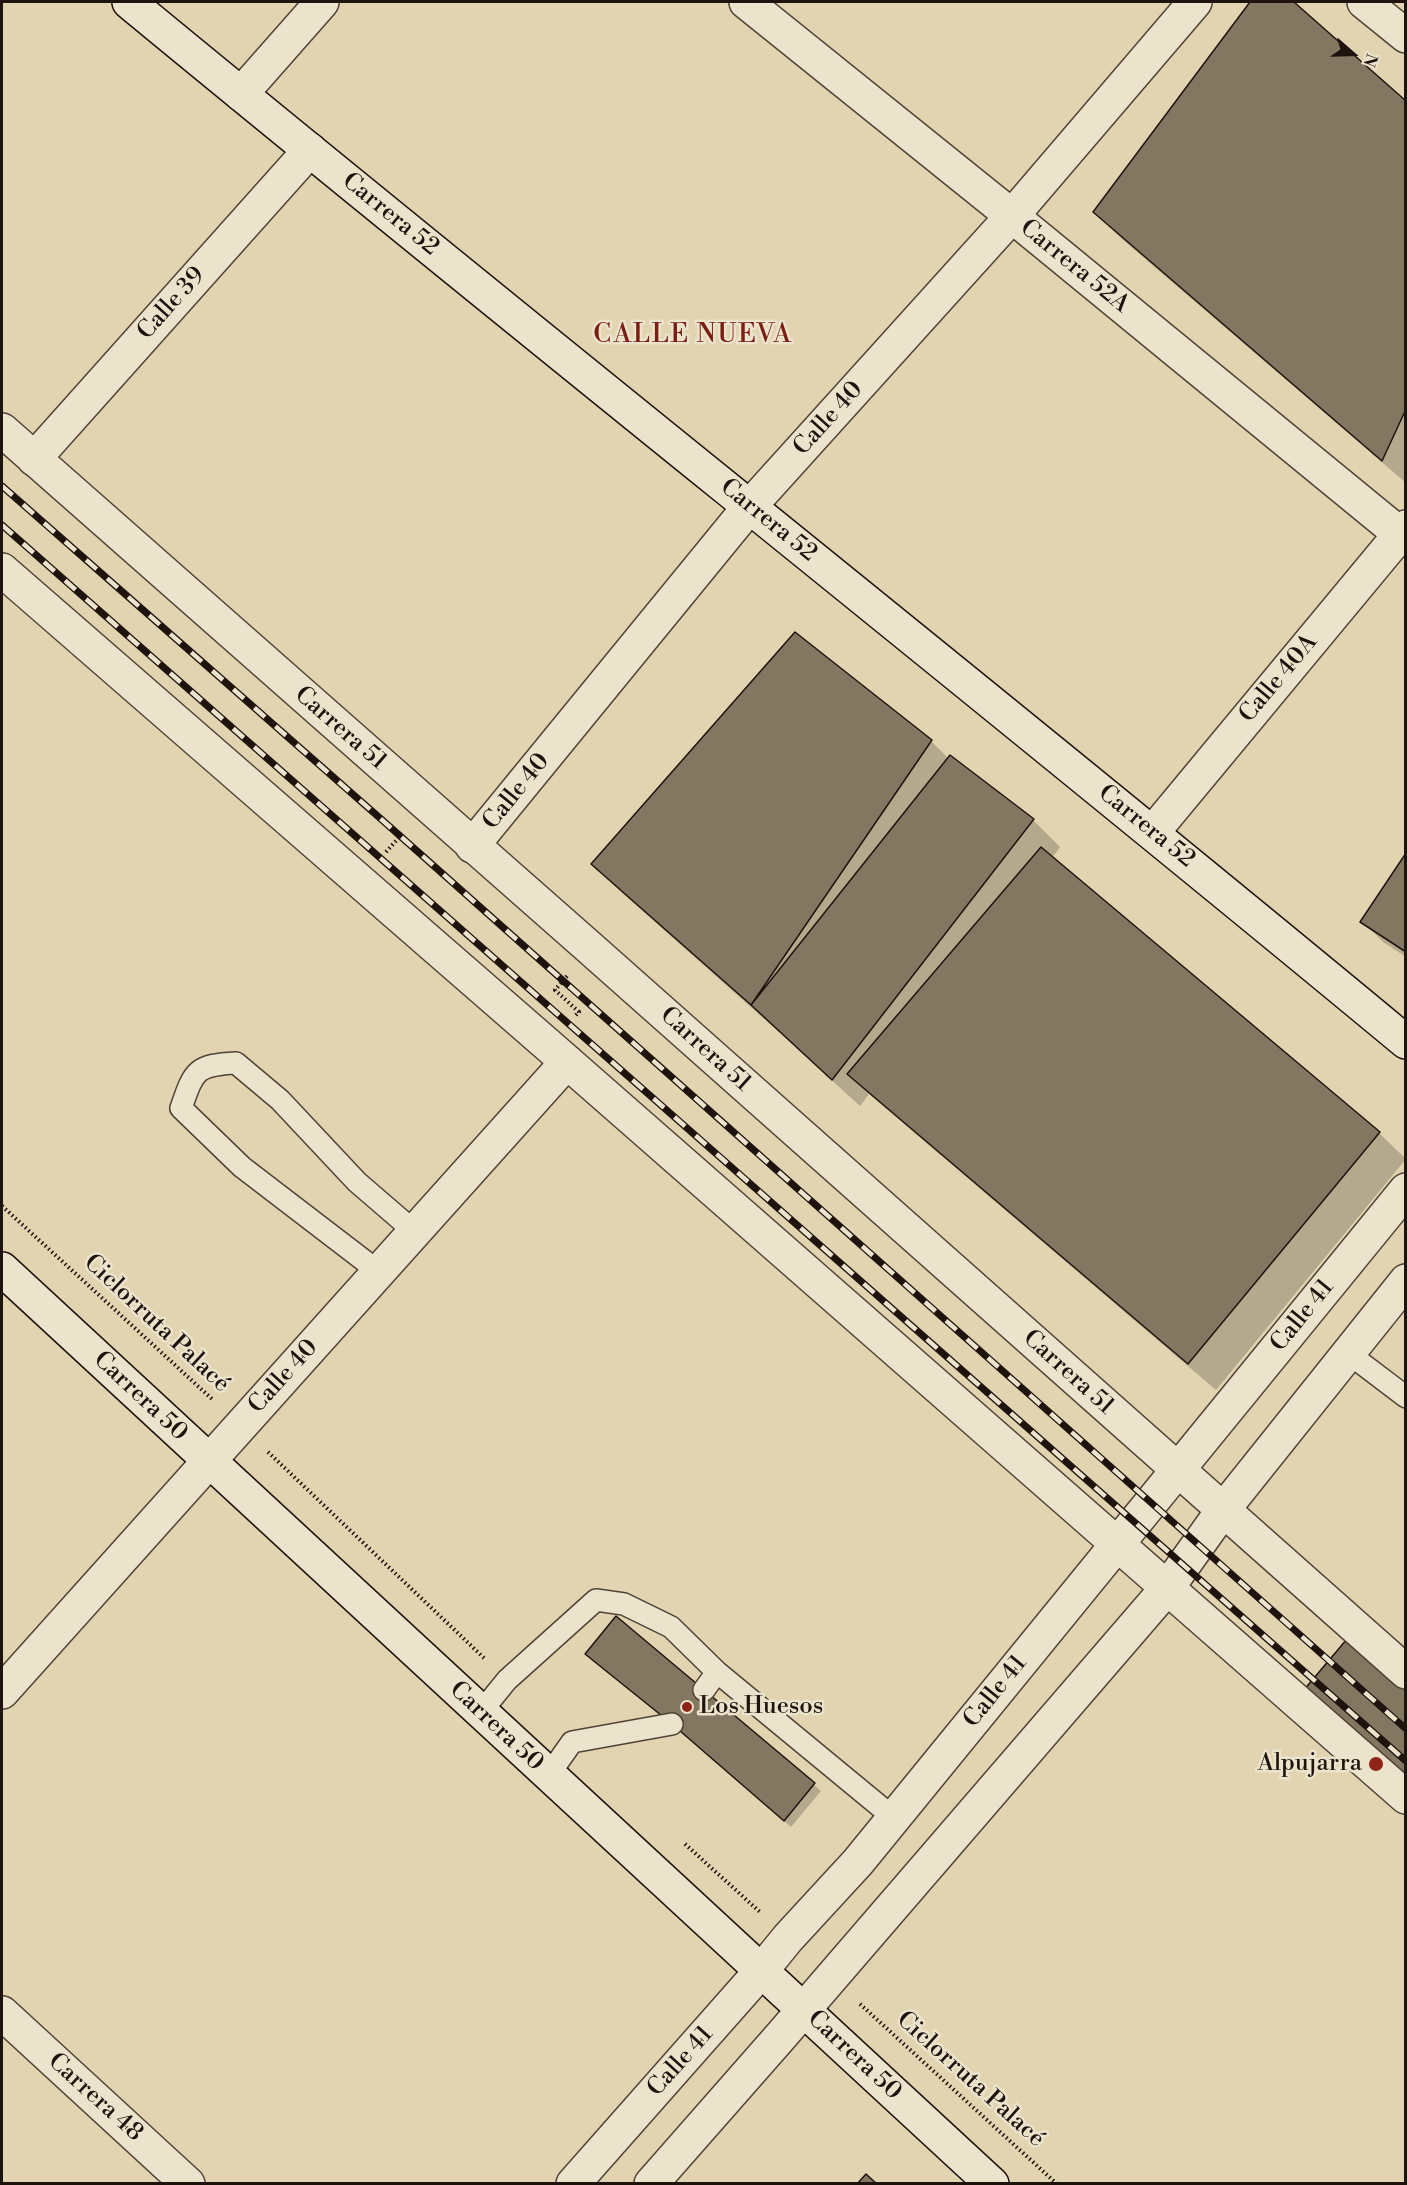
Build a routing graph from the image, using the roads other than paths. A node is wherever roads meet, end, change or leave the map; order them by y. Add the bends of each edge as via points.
1 (129, 2) edge
2 (322, 2) edge
3 (746, 2) edge
4 (1195, 2) edge
5 (1364, 2) edge
6 (1406, 36) edge
7 (242, 94) junction
8 (310, 150) junction
9 (1012, 216) junction
10 (2, 430) edge
11 (34, 459) junction
12 (750, 506) junction
13 (1403, 530) edge
14 (2, 570) edge
15 (1153, 832) junction
16 (472, 846) junction
17 (1406, 1042) edge
18 (558, 1054) junction
19 (1406, 1190) edge
20 (415, 1232) junction
21 (2, 1269) edge
22 (379, 1272) junction
23 (1406, 1281) edge
24 (1348, 1353) junction
25 (1406, 1397) edge
26 (209, 1460) junction
27 (1177, 1470) junction
28 (1223, 1510) junction
29 (1118, 1543) junction
30 (1168, 1587) junction
31 (717, 1672) junction
32 (1406, 1672) edge
33 (704, 1690) dead end
34 (2, 1692) edge
35 (481, 1712) junction
36 (672, 1724) dead end
37 (548, 1776) junction
38 (1406, 1797) edge
39 (894, 1818) junction
40 (762, 1970) junction
41 (804, 2009) junction
42 (2, 2013) edge
43 (188, 2184) edge
44 (573, 2184) edge
45 (651, 2184) edge
46 (992, 2184) edge

1 - 7 street, Carrera 52
2 - 7 street
3 - 9 street, Carrera 52A
4 - 9 street, Calle 40
5 - 6 street
7 - 8 street, Carrera 52
8 - 11 street, Calle 39
8 - 12 street, Carrera 52
9 - 12 street, Calle 40
9 - 13 street, Carrera 52A
10 - 11 street, Carrera 51
11 - 16 street, Carrera 51
12 - 15 street, Carrera 52
12 - 16 street, Calle 40
13 - 15 street, Calle 40A
14 - 18 street
15 - 17 street, Carrera 52
16 - 27 street, Carrera 51
18 - 20 street, Calle 40
18 - 29 street
19 - 27 street, Calle 41
20 - 22 street, Calle 40
20 - 22 lane via 357,1182 280,1100 236,1063 212,1064 192,1077 182,1108 242,1167
21 - 26 street, Carrera 50
22 - 26 street, Calle 40
23 - 24 street
24 - 25 lane
24 - 28 street
26 - 34 street, Calle 40
26 - 35 street, Carrera 50
27 - 28 street, Carrera 51
27 - 29 street, Calle 41
28 - 30 street
28 - 32 street, Carrera 51
29 - 30 street
29 - 39 street, Calle 41
30 - 38 street
30 - 41 street
31 - 33 lane
31 - 35 lane via 671,1627 624,1604 596,1600 507,1680
31 - 39 lane
35 - 37 street, Carrera 50
36 - 37 lane via 572,1742
37 - 40 street, Carrera 50
39 - 40 street, Calle 41
40 - 41 street, Carrera 50
40 - 44 street, Calle 41
41 - 45 street
41 - 46 street, Carrera 50
42 - 43 street, Carrera 48

